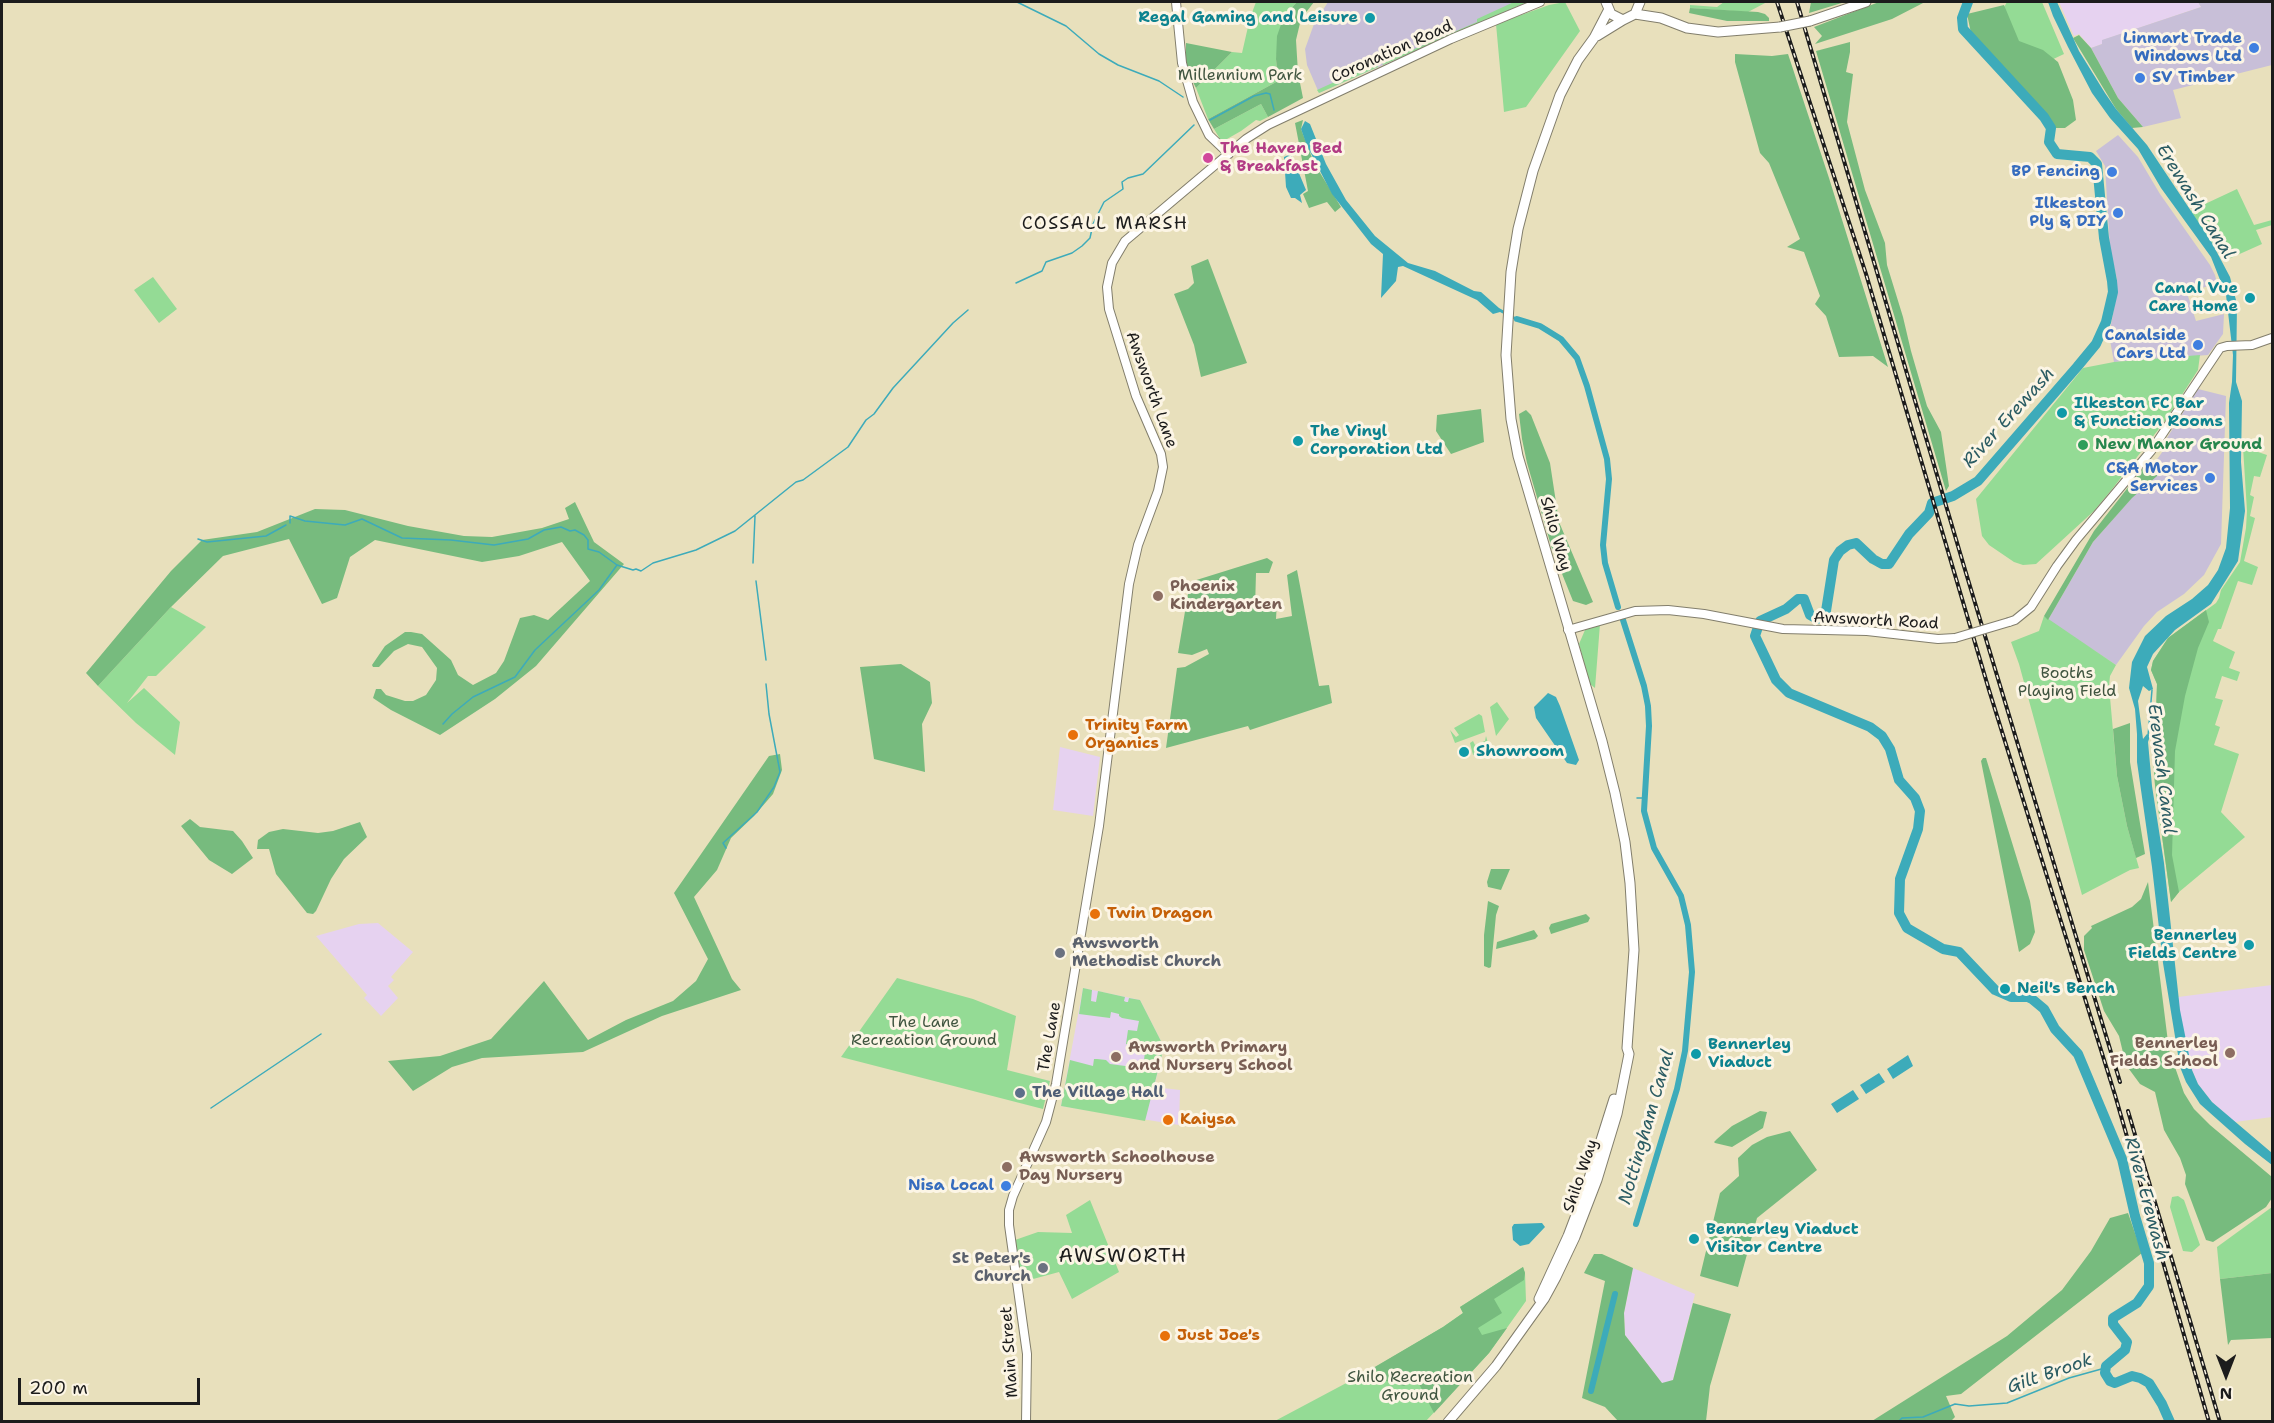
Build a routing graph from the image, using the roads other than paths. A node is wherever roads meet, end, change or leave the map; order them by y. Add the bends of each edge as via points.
1 (1176, 2) edge
2 (1540, 2) edge
3 (1641, 2) edge
4 (1866, 2) edge
5 (1606, 4) edge
6 (1635, 14) junction
7 (1661, 18) junction
8 (1623, 20) junction
9 (1594, 38) junction
10 (1229, 154) junction
11 (2272, 338) edge
12 (1568, 630) junction
13 (1099, 826) joint
14 (1012, 1245) joint
15 (1026, 1422) edge
16 (1448, 1422) edge

1 - 10 street via 1182,63 1193,102 1205,129
2 - 10 street, Coronation Road via 1311,103 1255,133
3 - 6 main road
3 - 7 main road
4 - 7 main road, bridge via 1810,21 1718,32 1687,28
5 - 8 main road via 1613,16
5 - 9 main road, Shilo Way
6 - 7 main road
6 - 8 main road, Shilo Way
8 - 9 main road, Shilo Way
9 - 12 main road, Shilo Way via 1560,95 1533,171 1514,250 1506,339 1514,440
10 - 13 street, Awsworth Lane via 1125,241 1108,279 1107,296 1114,329 1163,467 1130,576
11 - 12 street, Awsworth Road, bridge via 2223,347 2151,451 2057,566 2031,607 2015,620 1955,638 1938,639 1867,631 1796,630 1686,611 1647,610
12 - 16 main road, Shilo Way via 1610,771 1628,862 1634,951 1627,1048 1584,1194 1538,1305 1496,1366
13 - 14 street, The Lane via 1057,1076 1046,1122 1010,1205
14 - 15 street, Main Street via 1027,1354

